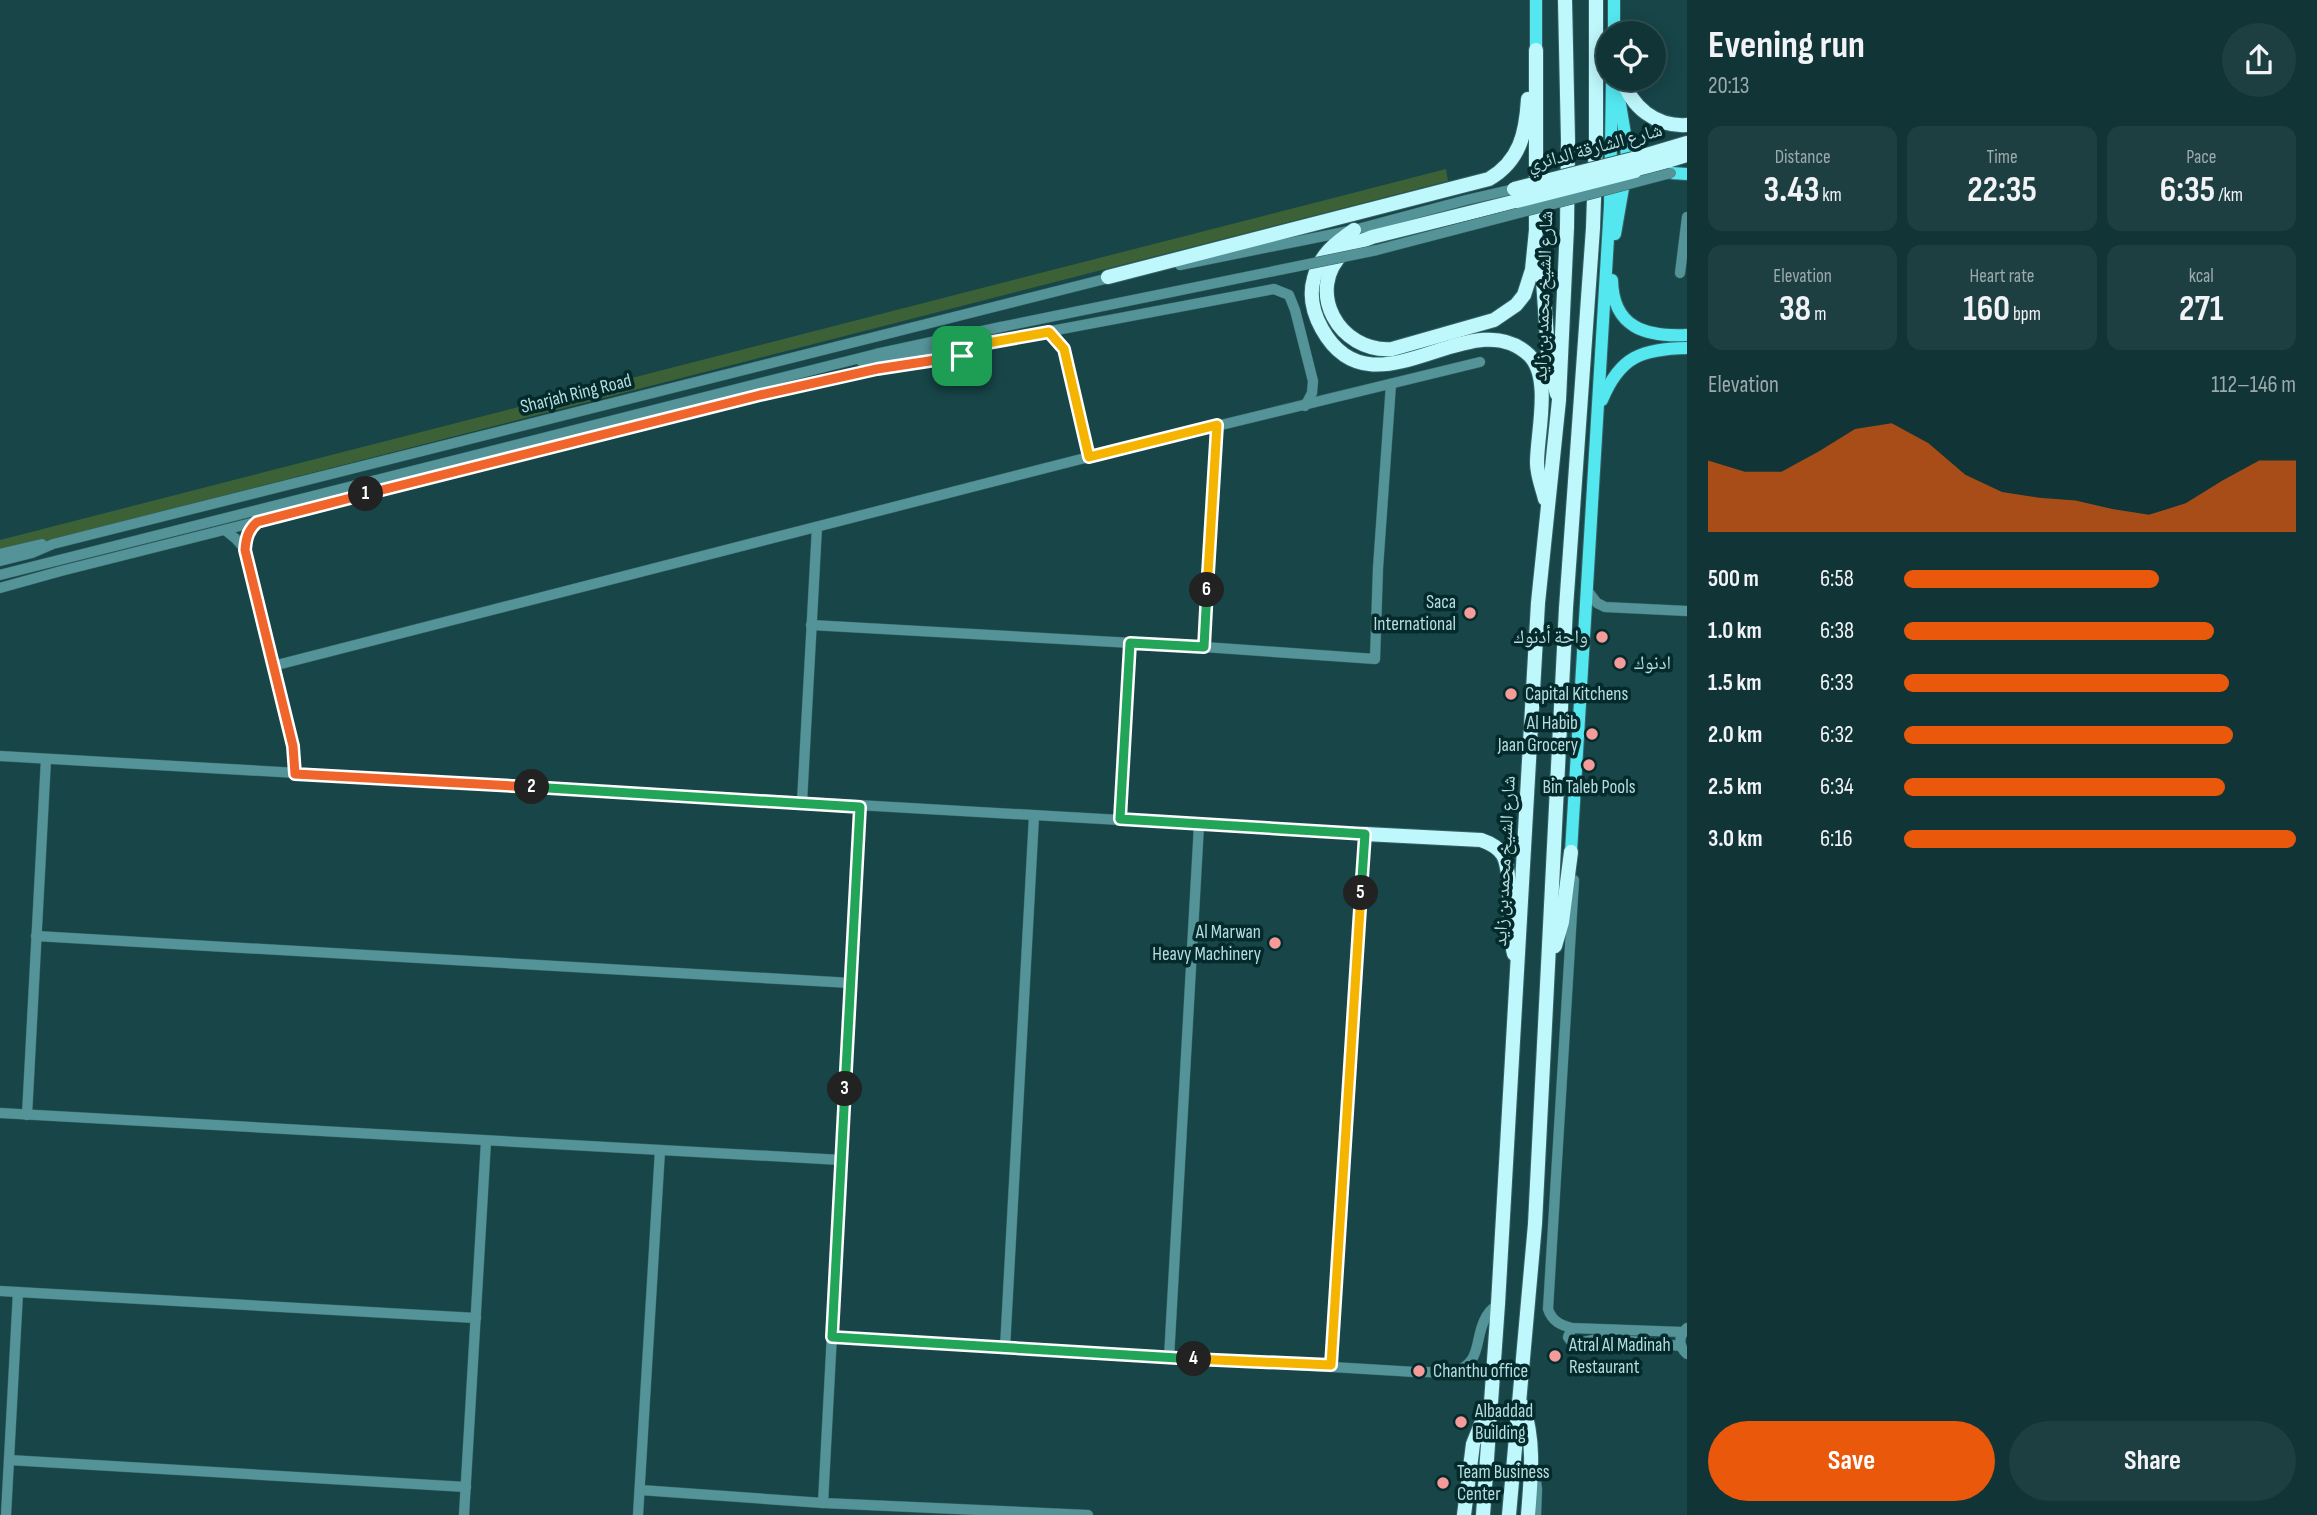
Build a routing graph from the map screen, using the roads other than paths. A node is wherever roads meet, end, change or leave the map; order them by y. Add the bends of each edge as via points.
1 (1536, 0) edge
2 (1565, 0) edge
3 (1596, 0) edge
4 (1614, 0) edge
5 (1614, 21) edge
6 (1536, 50) junction
7 (1614, 91) edge
8 (1616, 91) edge
9 (1628, 91) edge
10 (1687, 125) edge
11 (1687, 143) edge
12 (1687, 155) edge
13 (1634, 165) junction
14 (1687, 171) edge
15 (1671, 173) joint
16 (1515, 195) junction
17 (1687, 217) edge
18 (1353, 230) junction
19 (1536, 230) junction
20 (1680, 273) dead end
21 (1108, 277) junction
22 (1073, 327) junction
23 (1049, 332) junction
24 (1687, 335) edge
25 (982, 344) junction
26 (1687, 348) edge
27 (1064, 349) junction
28 (857, 360) junction
29 (1480, 362) dead end
30 (1391, 384) junction
31 (1559, 400) junction
32 (1305, 406) junction
33 (1599, 407) junction
34 (1217, 425) junction
35 (1089, 457) junction
36 (1547, 507) junction
37 (257, 522) junction
38 (817, 527) junction
39 (225, 530) junction
40 (53, 544) junction
41 (245, 550) junction
42 (0, 554) edge
43 (57, 560) junction
44 (0, 561) edge
45 (0, 575) edge
46 (0, 580) edge
47 (0, 588) edge
48 (1587, 590) junction
49 (1687, 611) edge
50 (811, 625) junction
51 (1130, 643) junction
52 (1204, 647) junction
53 (273, 666) junction
54 (0, 756) edge
55 (46, 759) junction
56 (295, 774) junction
57 (802, 802) junction
58 (860, 807) junction
59 (1034, 816) junction
60 (1120, 819) junction
61 (1199, 825) junction
62 (1365, 834) junction
63 (1571, 852) junction
64 (36, 936) junction
65 (1549, 964) junction
66 (1518, 965) junction
67 (851, 982) junction
68 (0, 1113) edge
69 (27, 1115) junction
70 (486, 1141) junction
71 (660, 1150) junction
72 (841, 1160) junction
73 (0, 1291) edge
74 (18, 1292) junction
75 (1498, 1304) junction
76 (476, 1318) junction
77 (1572, 1328) junction
78 (1685, 1330) edge
79 (832, 1337) junction
80 (1005, 1348) junction
81 (1684, 1350) edge
82 (1169, 1358) junction
83 (1331, 1365) junction
84 (1520, 1399) junction
85 (1491, 1402) junction
86 (9, 1460) junction
87 (1532, 1464) junction
88 (466, 1487) junction
89 (640, 1490) junction
90 (823, 1503) junction
91 (6, 1515) edge
92 (464, 1515) edge
93 (638, 1515) edge
94 (1088, 1515) edge
95 (1464, 1515) edge
96 (1483, 1515) edge
97 (1509, 1515) edge
98 (1528, 1515) edge
99 (1536, 1515) edge

1 - 6 main road
2 - 31 highway, شارع الشيخ محمد بن زايد via 1567,190
3 - 65 highway via 1593,228 1566,608
4 - 5 main road
6 - 19 highway
6 - 21 highway via 1529,69 1521,144 1512,161 1489,178
7 - 33 main road
8 - 24 main road via 1627,165 1613,255 1613,296 1632,325 1653,334
9 - 10 highway via 1643,111 1668,124
11 - 13 highway, شارع الشارقة الدائري
12 - 13 highway, شارع الشارقة الدائري
13 - 16 highway, شارع الشارقة الدائري, bridge
14 - 15 main road
15 - 28 street, bridge via 1342,258
16 - 18 street, Sharjah Ring Road
16 - 19 highway, شارع الشارقة الدائري via 1350,247 1334,265 1328,285 1329,305 1337,324 1351,339 1380,350 1494,320 1524,295
17 - 20 street
18 - 21 street, Sharjah Ring Road
18 - 36 highway via 1322,257 1311,291 1331,342 1349,357 1382,365 1476,341 1498,339 1518,346 1532,358 1539,375 1537,468
19 - 31 highway via 1549,367
21 - 40 street, Sharjah Ring Road
22 - 23 street
22 - 27 street
22 - 32 street via 1267,289 1282,290 1293,302 1313,381
23 - 25 street
23 - 27 street
25 - 28 street via 879,361
25 - 37 street via 962,356 760,395
26 - 33 main road via 1633,357 1613,377
27 - 35 street
28 - 43 street
29 - 30 street
30 - 32 street
30 - 52 street via 1375,659
31 - 36 highway, شارع الشيخ محمد بن زايد
32 - 34 street
33 - 48 main road
34 - 35 street
34 - 52 street
35 - 38 street
36 - 66 highway, شارع الشيخ محمد بن زايد
37 - 39 street
37 - 41 street via 247,534
38 - 50 street
38 - 53 street
39 - 41 street
39 - 47 street
40 - 42 street
40 - 44 street
41 - 53 street
43 - 45 street
43 - 46 street
48 - 49 street via 1605,607
48 - 63 main road
50 - 51 street
50 - 57 street
51 - 52 street
51 - 60 street
53 - 56 street via 293,746
54 - 55 street
55 - 56 street
55 - 64 street
56 - 57 street
57 - 58 street
58 - 59 street
58 - 67 street
59 - 60 street
59 - 80 street
60 - 61 street
61 - 62 street
61 - 82 street
62 - 66 highway via 1481,840 1494,845 1506,861 1510,940
62 - 83 street
63 - 65 highway via 1562,922
63 - 77 street via 1574,881 1548,1305 1555,1320
64 - 67 street
64 - 69 street
65 - 84 highway
66 - 75 highway, شارع الشيخ محمد بن زايد
67 - 72 street
68 - 69 street
69 - 70 street
70 - 71 street
70 - 76 street
71 - 72 street
71 - 89 street
72 - 79 street
73 - 74 street
74 - 76 street
74 - 86 street
75 - 83 street via 1485,1319 1472,1359 1461,1368 1415,1372
75 - 85 highway, شارع الشيخ محمد بن زايد
76 - 88 street
77 - 78 street
77 - 81 street via 1568,1337 1573,1344 1603,1338
78 - 81 street via 1680,1339
79 - 80 street
79 - 90 street
80 - 82 street
82 - 83 street
84 - 87 highway via 1531,1436
84 - 97 highway
85 - 95 highway via 1473,1444
85 - 96 highway, شارع الشيخ محمد بن زايد
86 - 88 street
86 - 91 street
87 - 98 highway
87 - 99 street via 1537,1482
88 - 92 street
89 - 90 street
89 - 93 street
90 - 94 street

